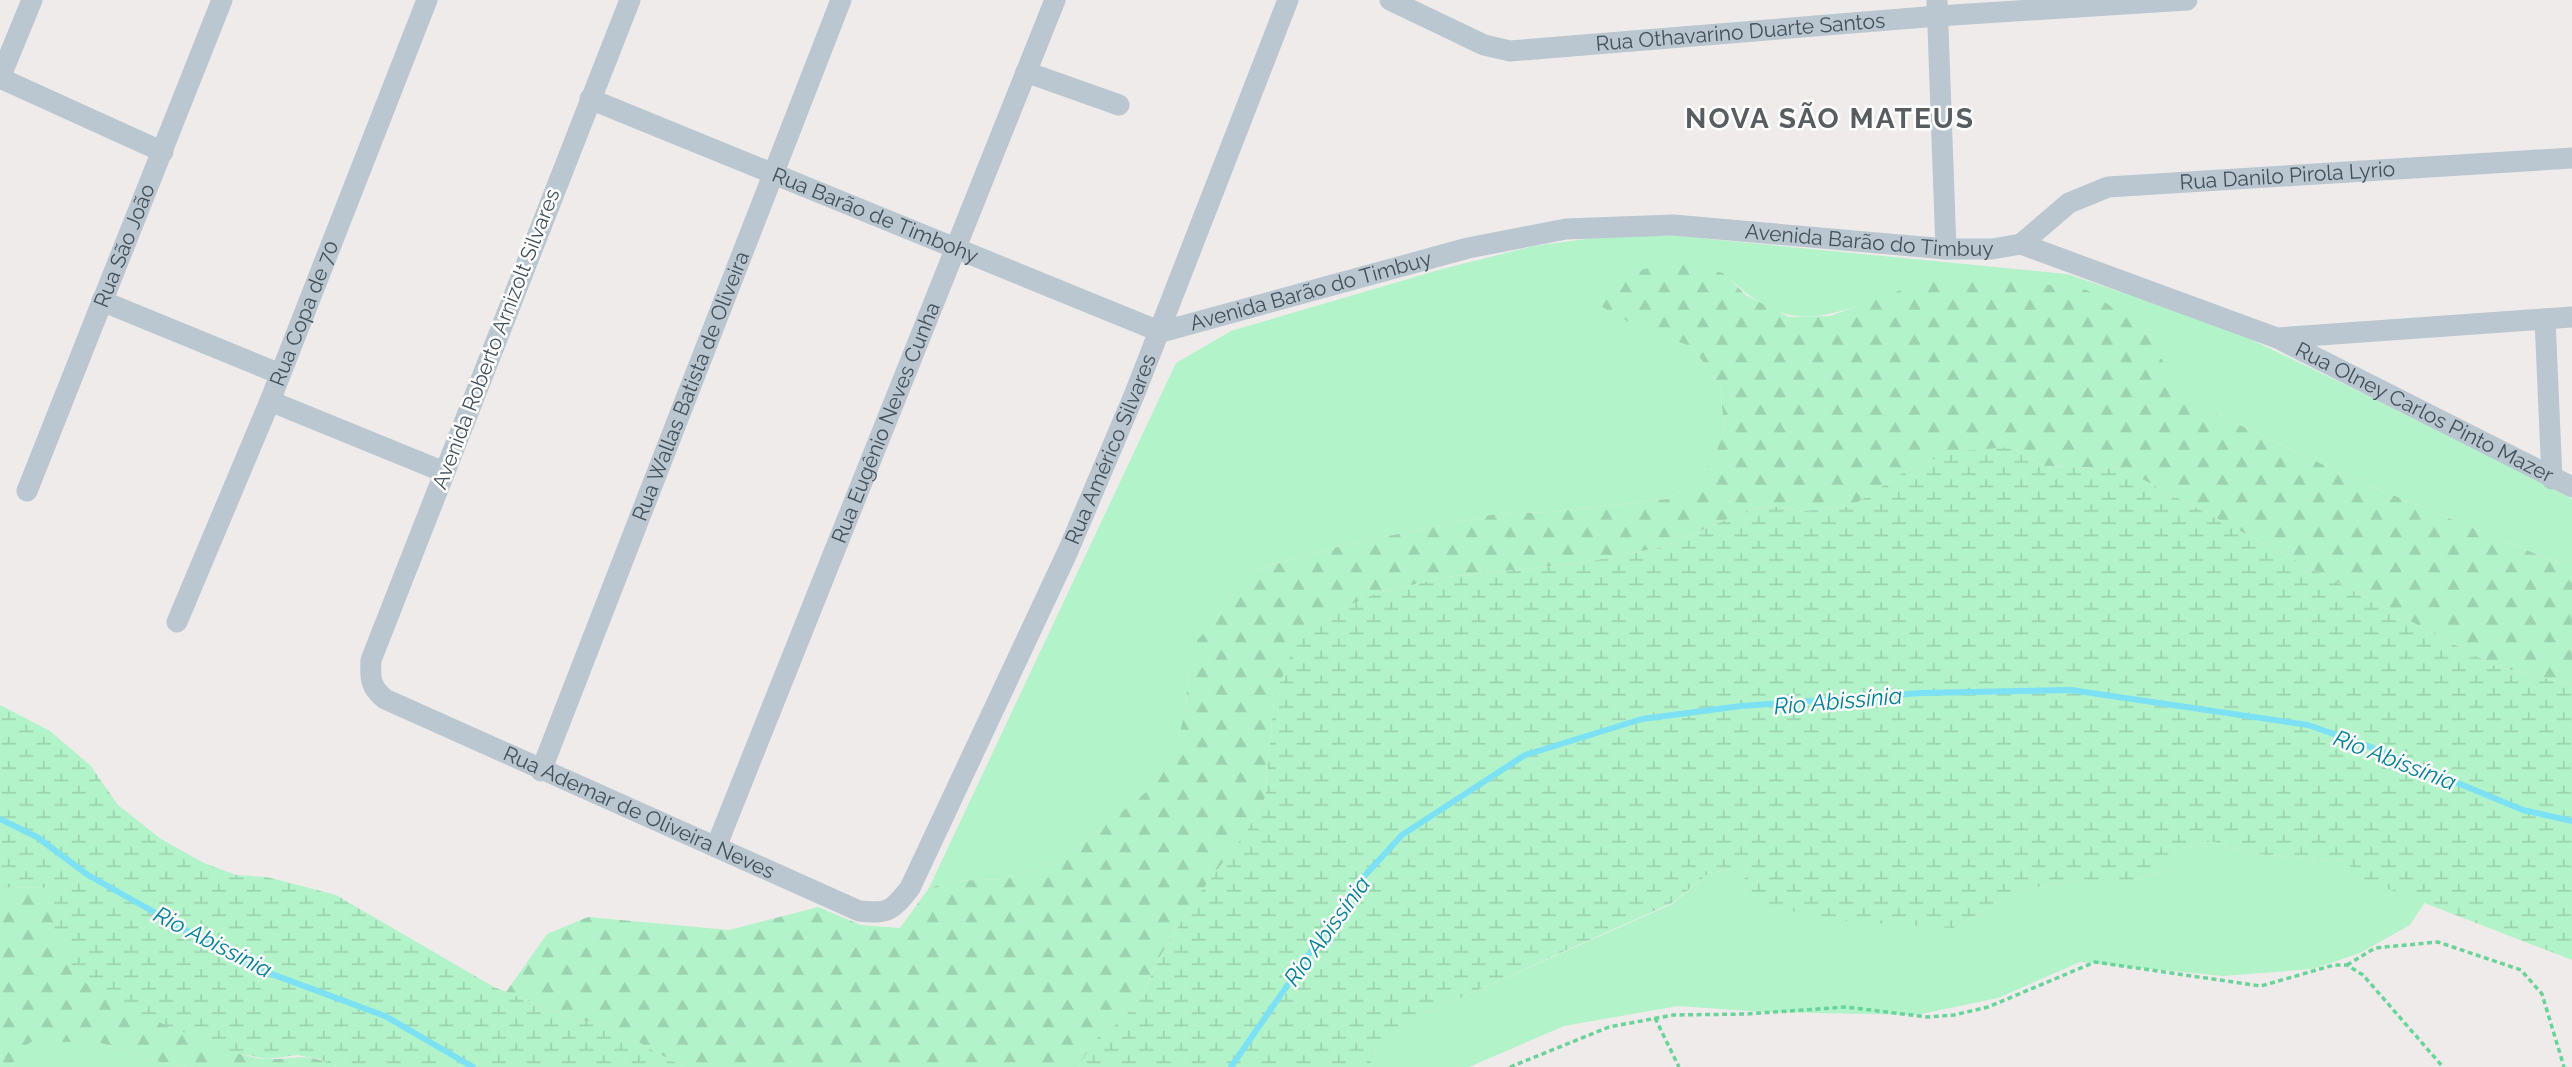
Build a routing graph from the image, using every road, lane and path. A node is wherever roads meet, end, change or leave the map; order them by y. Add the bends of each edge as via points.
1 (32, 0) edge
2 (222, 0) edge
3 (427, 0) edge
4 (631, 0) edge
5 (841, 0) edge
6 (1055, 0) edge
7 (1288, 0) edge
8 (1390, 0) edge
9 (2187, 0) edge
10 (1937, 8) edge
11 (1026, 72) junction
12 (0, 78) edge
13 (590, 99) junction
14 (1119, 105) dead end
15 (163, 152) junction
16 (2572, 158) edge
17 (773, 172) junction
18 (2021, 244) junction
19 (956, 248) junction
20 (1946, 249) junction
21 (102, 301) junction
22 (2572, 317) edge
23 (2545, 319) junction
24 (1161, 332) junction
25 (2277, 338) junction
26 (280, 374) junction
27 (270, 401) junction
28 (444, 472) junction
29 (2552, 478) junction
30 (2572, 487) edge
31 (27, 491) dead end
32 (177, 622) dead end
33 (370, 680) joint
34 (541, 771) junction
35 (716, 847) junction
36 (910, 888) joint
37 (2347, 965) junction
38 (1655, 1018) junction
39 (1510, 1067) edge
40 (1679, 1067) edge
41 (2443, 1067) edge
42 (2564, 1067) edge

1 - 12 street
2 - 15 street, Rua São João
3 - 26 street, Rua Copa de 70
4 - 13 street, Avenida Roberto Arnizolt Silvares
5 - 17 street, Rua Wallas Batista de Oliveira
6 - 11 street, Rua Eugênio Neves Cunha
7 - 24 street, Rua Américo Silvares
8 - 10 street, Rua Othavarino Duarte Santos via 1484,45 1510,51
9 - 10 street, Rua Othavarino Duarte Santos
10 - 20 street
11 - 14 street
11 - 19 street, Rua Eugênio Neves Cunha
12 - 15 street
13 - 17 street, Rua Barão de Timbohy
13 - 28 street, Avenida Roberto Arnizolt Silvares
15 - 21 street, Rua São João
16 - 18 street, Rua Danilo Pirola Lyrio via 2108,187 2068,203
17 - 19 street, Rua Barão de Timbohy
17 - 34 street, Rua Wallas Batista de Oliveira
18 - 20 street, Avenida Barão do Timbuy
18 - 25 street, Avenida Barão do Timbuy
19 - 24 street, Rua Barão de Timbohy
19 - 35 street, Rua Eugênio Neves Cunha
20 - 24 street, Avenida Barão do Timbuy via 1673,225 1566,229 1468,248
21 - 26 street
21 - 31 street, Rua São João
22 - 23 street, Avenida Barão do Timbuy
23 - 25 street, Avenida Barão do Timbuy
23 - 29 street
24 - 36 street, Rua Américo Silvares via 1068,551
25 - 29 street, Rua Olney Carlos Pinto Mazer
26 - 27 street, Rua Copa de 70
27 - 28 street
27 - 32 street, Rua Copa de 70
28 - 33 street, Avenida Roberto Arnizolt Silvares via 371,660
29 - 30 street, Rua Olney Carlos Pinto Mazer
33 - 34 street, Rua Ademar de Oliveira Neves via 385,699
34 - 35 street, Rua Ademar de Oliveira Neves
35 - 36 street, Rua Ademar de Oliveira Neves via 859,911 880,914 895,907
37 - 38 path via 2261,986 2095,962 1988,1007 1954,1015 1927,1017 1846,1007
37 - 41 path via 2363,975
37 - 42 path via 2375,948 2438,942 2521,970 2542,994
38 - 39 path via 1609,1027
38 - 40 path

